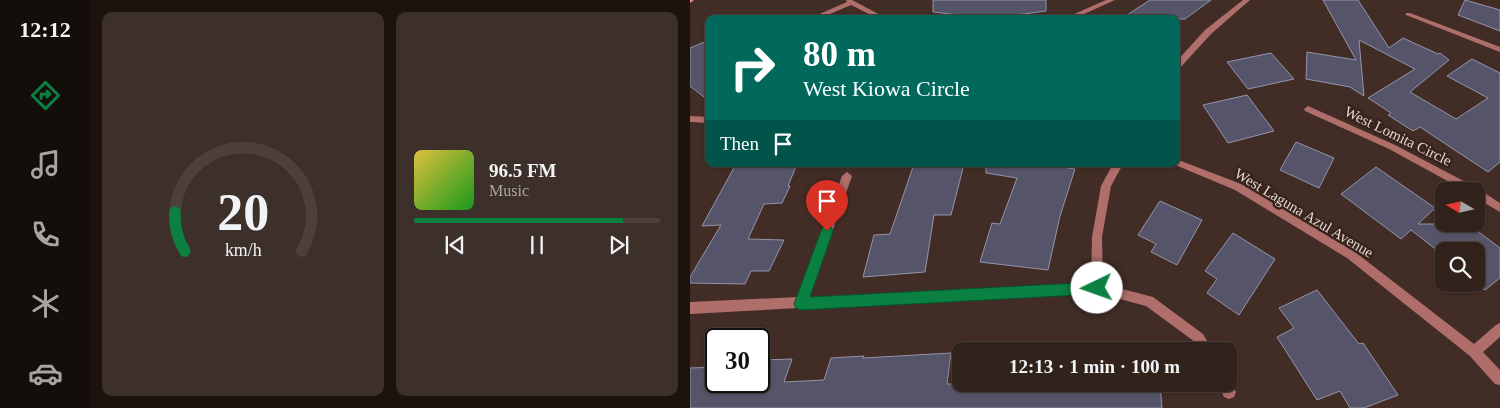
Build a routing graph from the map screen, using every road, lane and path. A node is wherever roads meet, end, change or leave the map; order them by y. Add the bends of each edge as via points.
1 (1112, 0) edge
2 (1247, 0) edge
3 (850, 1) edge
4 (1408, 14) dead end
5 (820, 15) edge
6 (876, 15) edge
7 (1076, 15) edge
8 (1500, 50) edge
9 (1180, 64) edge
10 (1308, 109) dead end
11 (690, 119) edge
12 (705, 120) edge
13 (1180, 164) edge
14 (1116, 167) edge
15 (848, 176) dead end
16 (1457, 182) edge
17 (1485, 198) edge
18 (1500, 208) edge
19 (1097, 288) junction
20 (801, 304) junction
21 (690, 308) edge
22 (1500, 329) edge
23 (1201, 342) edge
24 (1474, 352) junction
25 (1500, 379) edge

1 - 7 street
2 - 9 street via 1208,32
3 - 5 street
3 - 6 street
4 - 8 street
10 - 16 street, West Lomita Circle via 1392,147
11 - 12 street
13 - 24 street, West Laguna Azul Avenue via 1238,187 1351,255
14 - 19 street via 1106,186 1097,237
15 - 20 street
17 - 18 street, West Lomita Circle
19 - 20 street
19 - 23 street via 1149,301
20 - 21 street
22 - 24 street
24 - 25 street, West Laguna Azul Avenue

